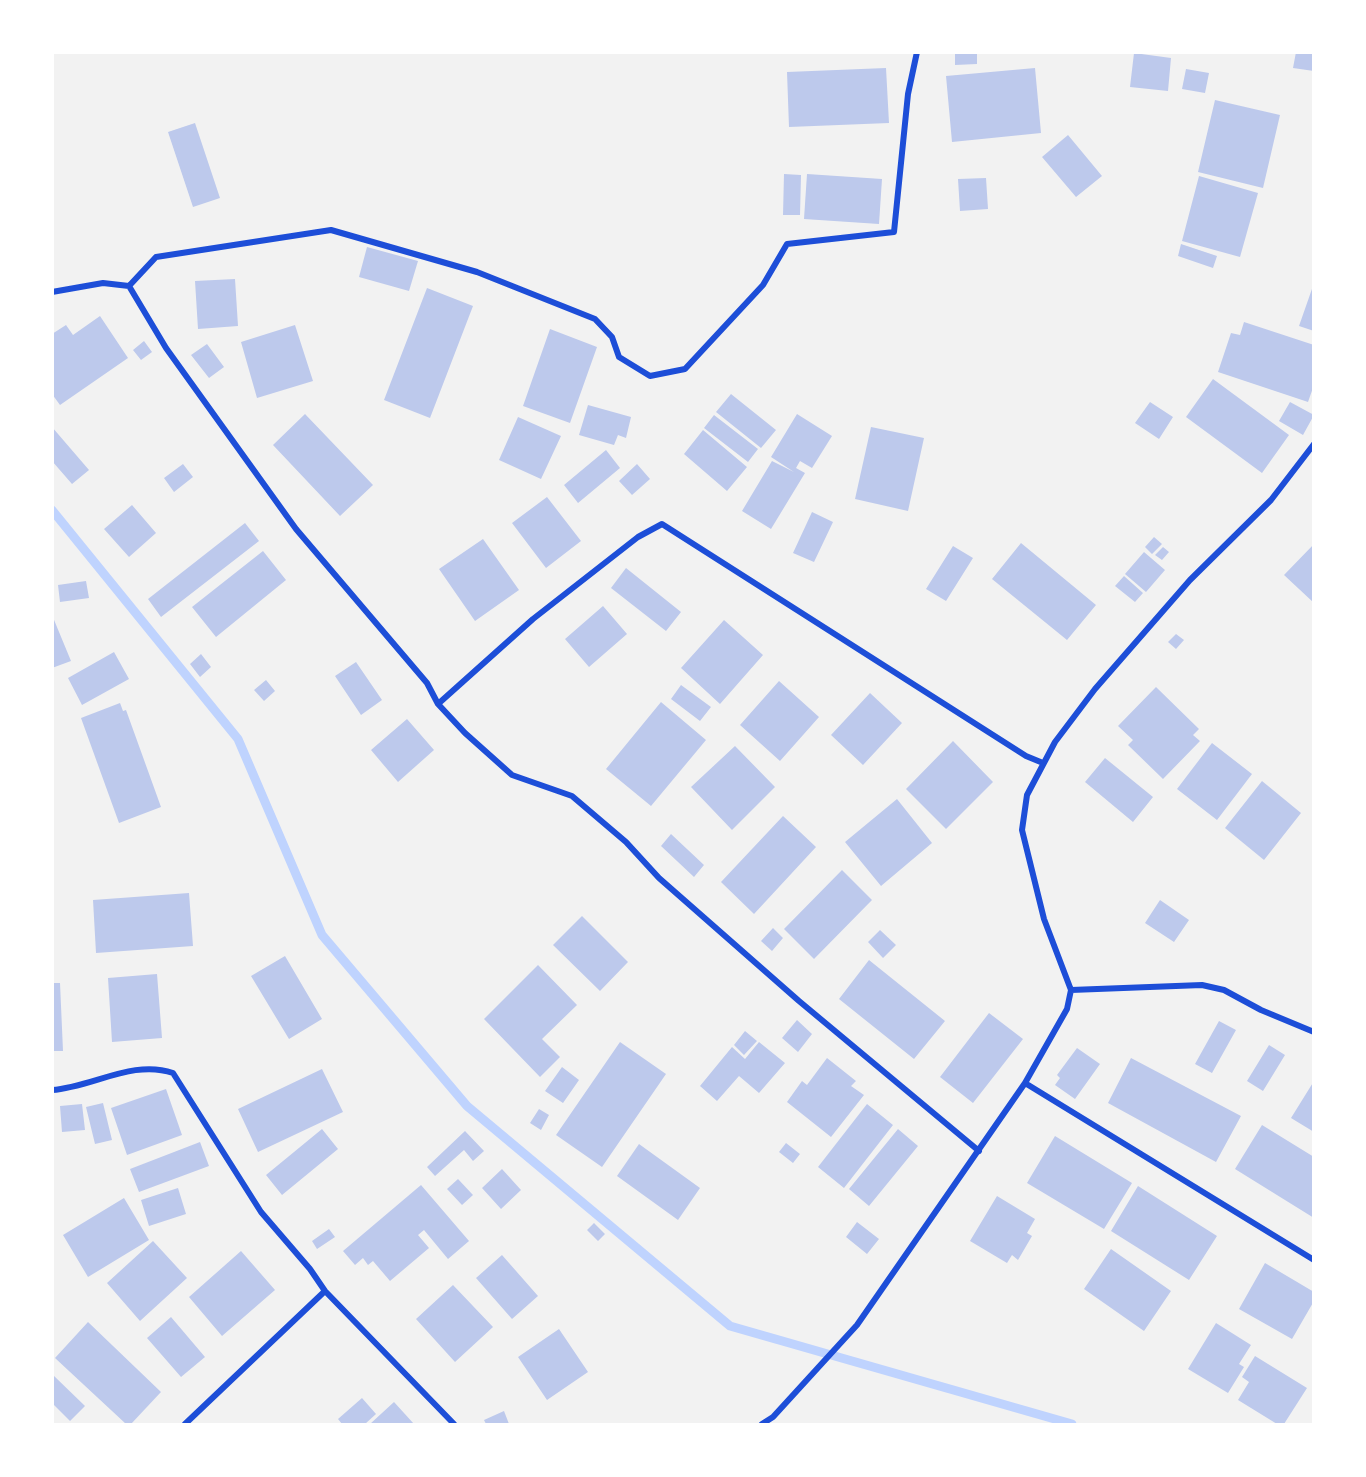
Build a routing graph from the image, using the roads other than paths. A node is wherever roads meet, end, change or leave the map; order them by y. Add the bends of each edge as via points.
1 (917, 52) edge
2 (129, 286) junction
3 (52, 292) edge
4 (1314, 444) edge
5 (438, 704) junction
6 (1043, 764) junction
7 (1071, 990) junction
8 (1314, 1032) edge
9 (1025, 1083) junction
10 (52, 1090) edge
11 (979, 1151) junction
12 (1314, 1260) edge
13 (325, 1291) junction
14 (185, 1425) edge
15 (454, 1425) edge
16 (762, 1425) edge

1 - 2 street via 908,94 894,232 787,244 762,285 685,369 650,376 619,357 612,337 595,319 477,272 331,230 156,257
2 - 3 street via 103,283
2 - 5 street via 166,348 296,529 427,683
4 - 6 street via 1271,500 1190,580 1095,689 1054,742
5 - 6 street via 533,619 638,537 662,524
5 - 11 street via 512,775 572,796 790,993
6 - 7 street via 1027,795 1022,830 1044,919
7 - 8 street via 1202,985 1224,990
7 - 9 street via 1067,1009
9 - 11 street
9 - 12 street
10 - 13 street via 74,1089 142,1068 173,1073 261,1212
11 - 16 street via 857,1325
13 - 14 street
13 - 15 street

